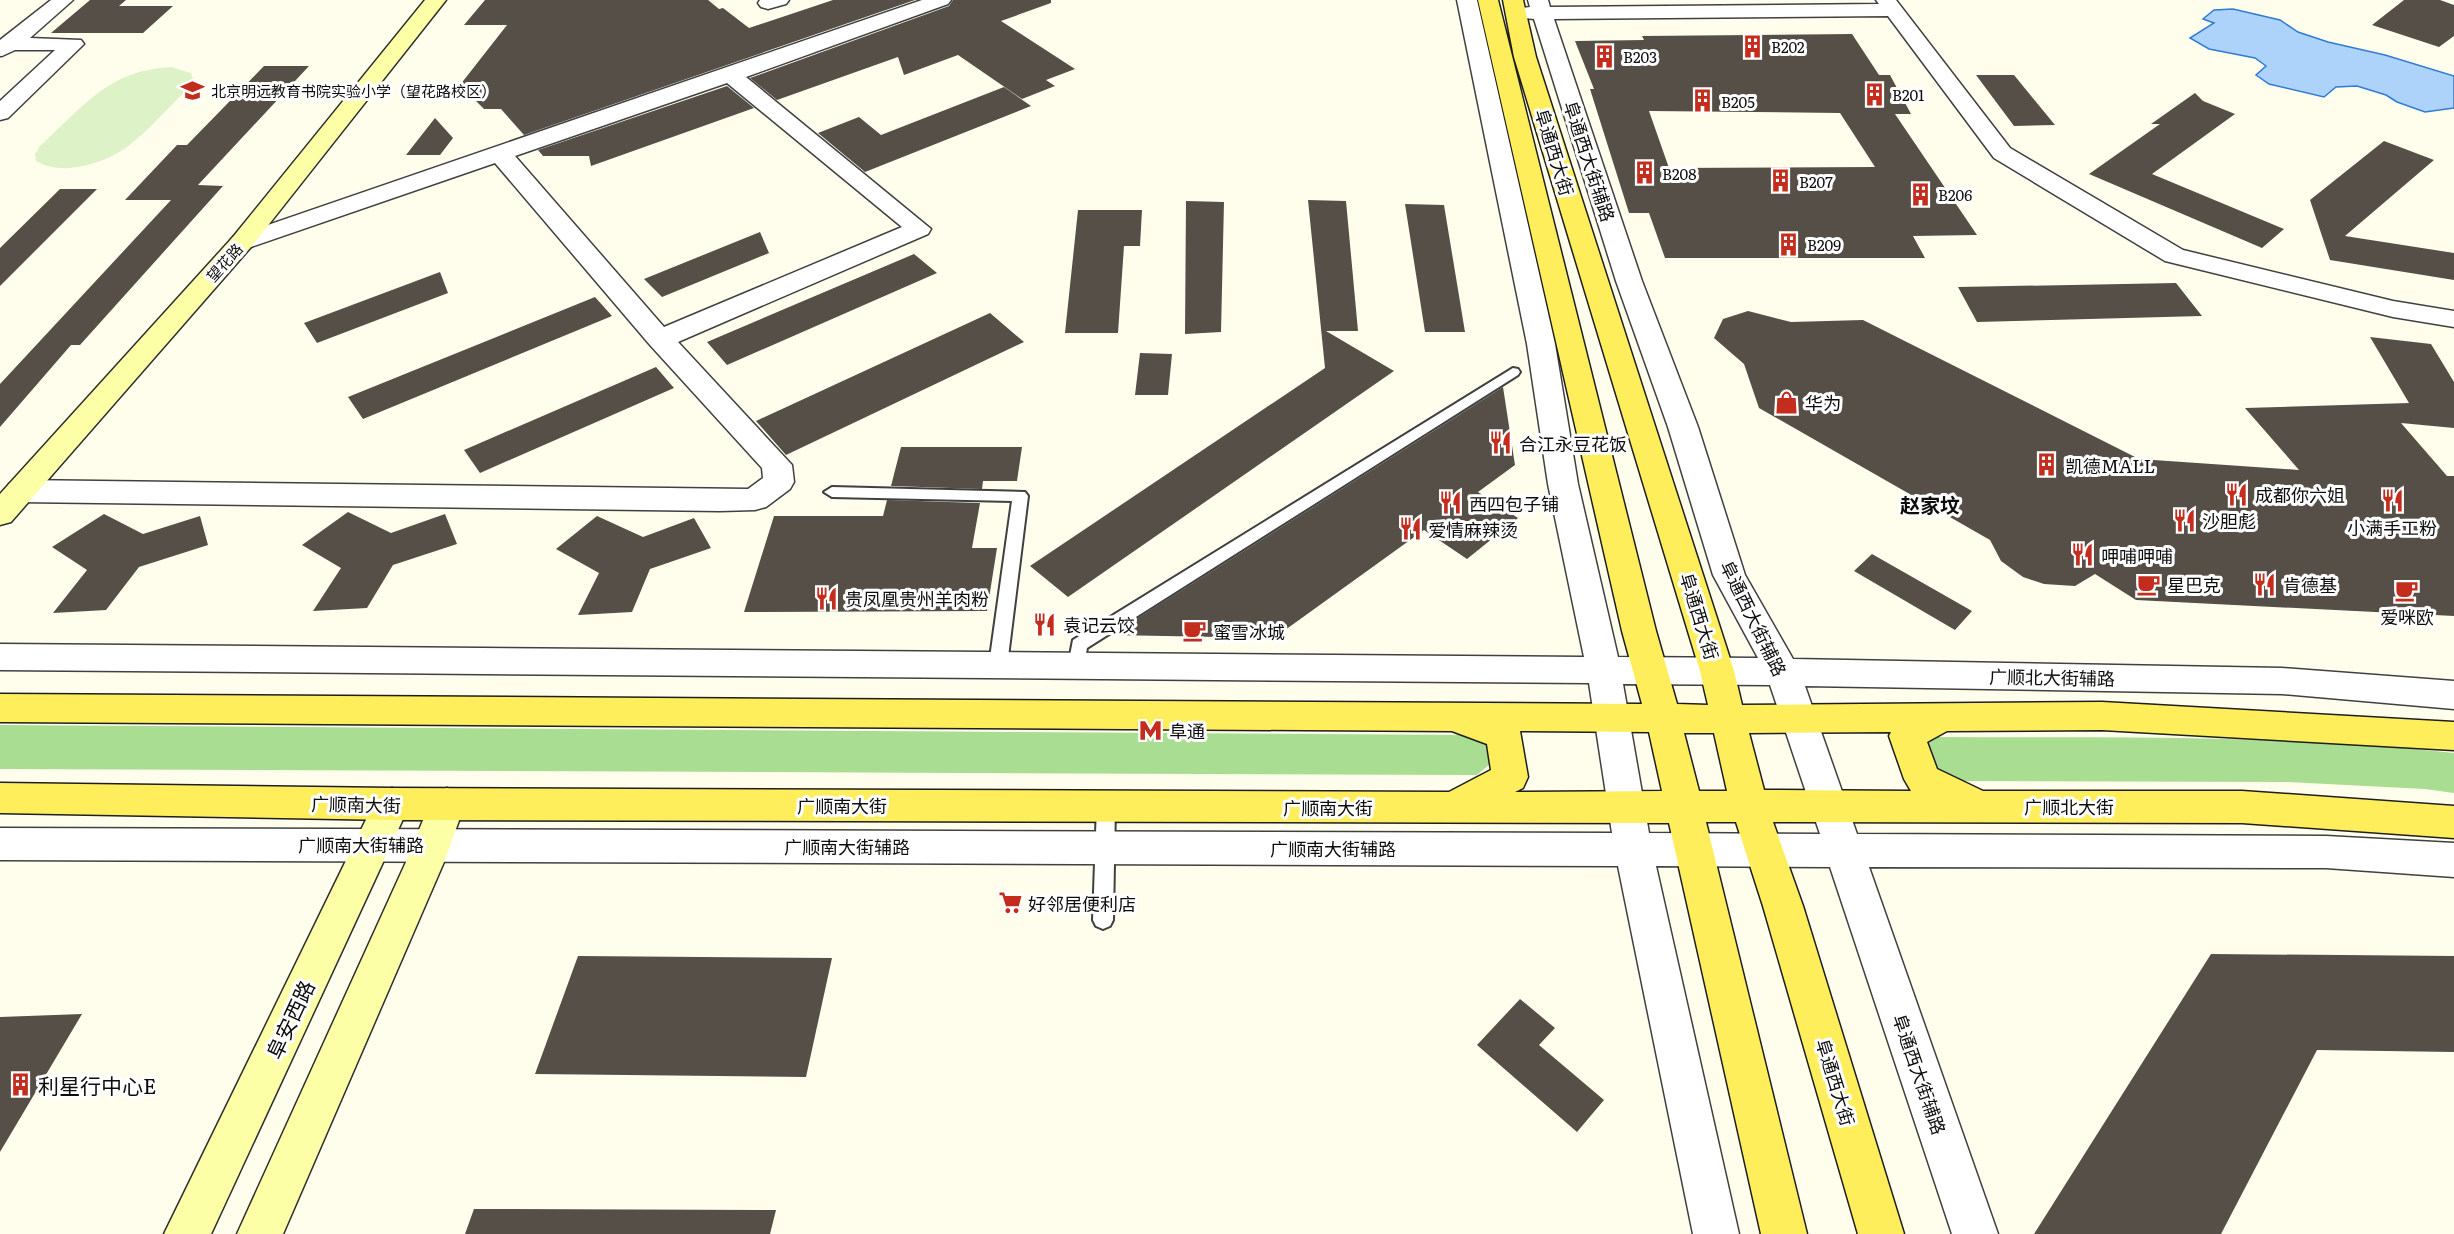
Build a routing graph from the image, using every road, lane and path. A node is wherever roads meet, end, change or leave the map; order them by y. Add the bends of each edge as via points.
1 (63, 0) edge
2 (436, 0) edge
3 (1467, 0) edge
4 (1488, 0) edge
5 (928, 2) edge
6 (1890, 5) edge
7 (1527, 7) edge
8 (6, 37) edge
9 (730, 75) junction
10 (0, 113) edge
11 (500, 154) junction
12 (242, 242) junction
13 (2454, 319) edge
14 (660, 339) junction
15 (1513, 372) dead end
16 (20, 492) junction
17 (832, 492) dead end
18 (0, 514) edge
19 (0, 657) edge
20 (998, 665) junction
21 (1077, 666) junction
22 (1604, 670) junction
23 (1650, 670) junction
24 (1717, 671) junction
25 (1782, 672) junction
26 (2454, 695) edge
27 (5, 710) edge
28 (1445, 716) junction
29 (1612, 717) junction
30 (1663, 717) junction
31 (1943, 717) junction
32 (1798, 718) junction
33 (1730, 719) junction
34 (2454, 736) edge
35 (0, 798) edge
36 (392, 804) junction
37 (447, 804) junction
38 (1106, 805) junction
39 (1683, 806) junction
40 (1749, 806) junction
41 (1828, 806) junction
42 (1981, 806) junction
43 (1455, 807) junction
44 (1626, 807) junction
45 (2454, 822) edge
46 (0, 844) edge
47 (432, 844) junction
48 (372, 845) junction
49 (1104, 847) junction
50 (1633, 849) junction
51 (1694, 850) junction
52 (1764, 850) junction
53 (1843, 850) junction
54 (2454, 860) edge
55 (1103, 920) dead end
56 (187, 1234) edge
57 (260, 1234) edge
58 (1716, 1234) edge
59 (1784, 1234) edge
60 (1881, 1234) edge
61 (1975, 1234) edge

1 - 8 street
2 - 12 street, 望花路
3 - 22 street via 1541,344 1563,484
4 - 23 main road, 阜通西大街
5 - 9 street
6 - 7 street
6 - 13 street via 2002,153 2174,256 2393,309
7 - 24 main road, 阜通西大街 via 1526,57
7 - 25 street, 阜通西大街辅路 via 1683,427 1729,575
8 - 10 street via 74,44
9 - 11 street
9 - 14 street via 919,229
11 - 12 street
11 - 14 street
12 - 16 street, 望花路
14 - 16 street via 777,465 779,482 755,499
15 - 21 lane via 1079,645
16 - 18 street, 望花路
17 - 20 lane via 1020,496
19 - 20 street
20 - 21 street
21 - 22 street
22 - 23 street
22 - 29 street
23 - 24 street, 广顺北大街辅路
23 - 30 main road, 阜通西大街
24 - 25 street, 广顺北大街辅路
24 - 33 main road, 阜通西大街
25 - 26 street, 广顺北大街辅路 via 2282,681
25 - 32 street, 阜通西大街辅路
27 - 28 main road
28 - 29 main road
28 - 43 main road via 1504,735 1510,777
29 - 30 main road
29 - 44 street
30 - 33 main road
30 - 39 main road, 阜通西大街
31 - 32 main road
31 - 34 main road via 2102,716
31 - 42 main road via 1907,736 1922,778
32 - 33 main road
32 - 41 street, 阜通西大街辅路
33 - 40 main road, 阜通西大街
35 - 36 main road, 广顺南大街
36 - 37 main road, 广顺南大街
36 - 48 street, 阜安西路
37 - 38 main road, 广顺南大街
37 - 47 street
38 - 43 main road, 广顺南大街
38 - 49 lane
39 - 40 main road, 广顺北大街
39 - 44 main road, 广顺南大街
39 - 51 main road, 阜通西大街
40 - 41 main road, 广顺北大街
40 - 52 main road, 阜通西大街
41 - 42 main road, 广顺北大街
41 - 53 street, 阜通西大街辅路
42 - 45 main road, 广顺北大街 via 2241,807
43 - 44 main road, 广顺南大街
44 - 50 street
46 - 48 street, 广顺南大街辅路
47 - 48 street, 广顺南大街辅路
47 - 49 street, 广顺南大街辅路
47 - 57 street
48 - 56 street, 阜安西路
49 - 50 street, 广顺南大街辅路
49 - 55 lane
50 - 51 street, 广顺南大街辅路
50 - 58 street
51 - 52 street
51 - 59 main road, 阜通西大街
52 - 53 street
52 - 60 main road, 阜通西大街
53 - 54 street via 2326,852
53 - 61 street, 阜通西大街辅路

